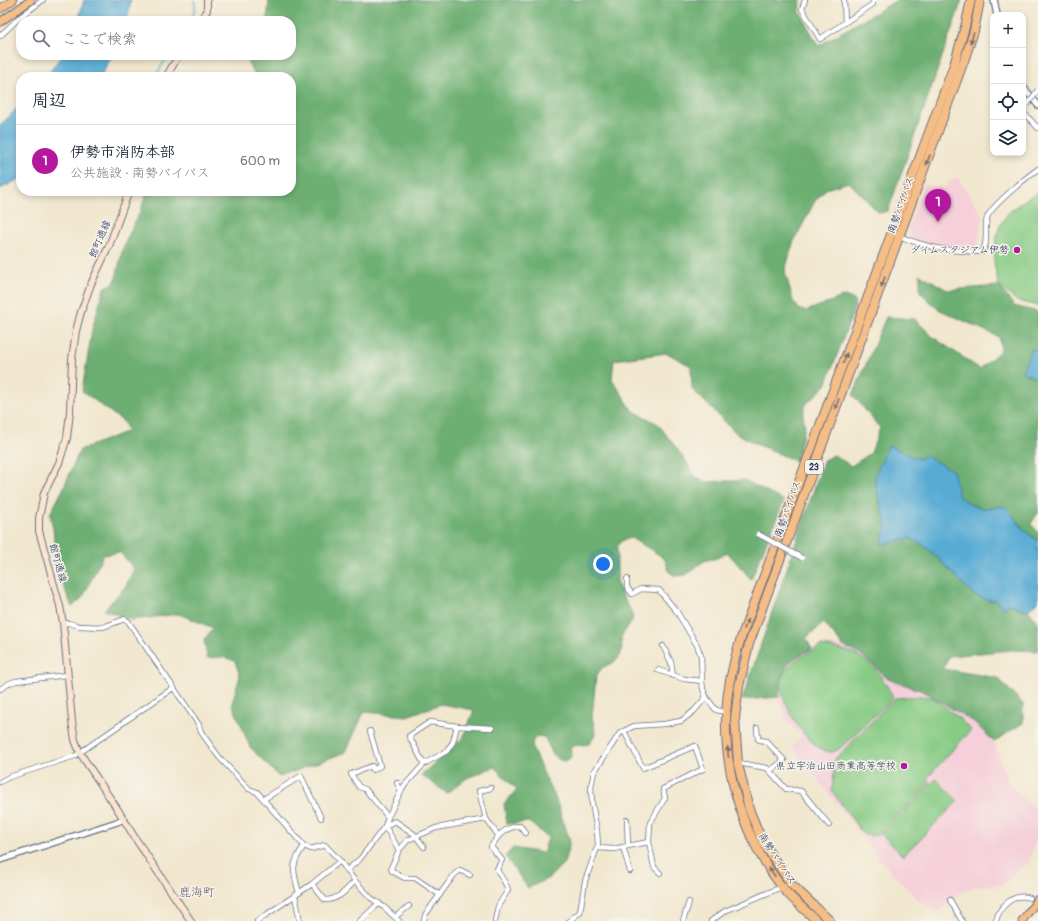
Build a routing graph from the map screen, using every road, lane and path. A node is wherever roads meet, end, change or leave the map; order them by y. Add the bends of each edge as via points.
1 (13, 0) edge
2 (31, 0) edge
3 (43, 0) edge
4 (207, 0) edge
5 (804, 0) edge
6 (844, 0) edge
7 (873, 0) edge
8 (971, 0) edge
9 (980, 0) edge
10 (994, 0) edge
11 (0, 9) edge
12 (996, 12) edge
13 (21, 16) edge
14 (204, 16) edge
15 (16, 21) edge
16 (0, 23) edge
17 (845, 23) junction
18 (0, 36) edge
19 (176, 60) edge
20 (169, 72) edge
21 (1038, 90) edge
22 (1026, 91) edge
23 (1038, 105) edge
24 (1026, 106) edge
25 (1026, 114) edge
26 (1038, 128) edge
27 (1038, 169) edge
28 (127, 196) edge
29 (896, 235) junction
30 (758, 534) dead end
31 (802, 558) dead end
32 (627, 579) dead end
33 (62, 623) junction
34 (663, 646) dead end
35 (658, 670) dead end
36 (67, 675) junction
37 (673, 676) junction
38 (702, 681) junction
39 (173, 688) junction
40 (0, 689) edge
41 (706, 696) junction
42 (726, 712) junction
43 (457, 726) junction
44 (492, 728) dead end
45 (757, 728) dead end
46 (370, 731) dead end
47 (624, 731) junction
48 (80, 753) junction
49 (738, 763) junction
50 (424, 764) junction
51 (770, 771) junction
52 (0, 782) edge
53 (397, 782) dead end
54 (491, 788) dead end
55 (402, 791) junction
56 (264, 800) junction
57 (388, 817) junction
58 (321, 818) dead end
59 (123, 819) junction
60 (486, 819) junction
61 (627, 820) dead end
62 (829, 825) dead end
63 (385, 826) junction
64 (526, 833) dead end
65 (498, 836) junction
66 (416, 837) junction
67 (649, 842) junction
68 (304, 846) junction
69 (424, 847) dead end
70 (626, 847) junction
71 (597, 848) junction
72 (399, 850) junction
73 (0, 860) edge
74 (340, 861) junction
75 (347, 870) junction
76 (630, 871) dead end
77 (660, 872) dead end
78 (470, 875) dead end
79 (355, 881) junction
80 (312, 884) junction
81 (791, 884) junction
82 (782, 887) junction
83 (300, 893) junction
84 (440, 895) junction
85 (295, 896) junction
86 (1030, 898) dead end
87 (1038, 899) edge
88 (950, 900) dead end
89 (689, 902) dead end
90 (379, 903) junction
91 (409, 906) dead end
92 (397, 919) edge
93 (362, 920) edge
94 (191, 921) edge
95 (257, 921) edge
96 (300, 921) edge
97 (424, 921) edge
98 (495, 921) edge
99 (569, 921) edge
100 (683, 921) edge
101 (711, 921) edge
102 (817, 921) edge
103 (830, 921) edge
104 (962, 921) edge
105 (996, 921) edge
106 (1022, 921) edge

1 - 11 main road
2 - 16 main road
3 - 13 street
4 - 14 main road
5 - 17 street via 802,9 820,39
6 - 17 street
7 - 17 street via 873,4
8 - 29 highway, 南勢バイパス / 23 via 954,65
9 -> 29 highway, 南勢バイパス / 23 via 965,58
10 - 12 street
15 - 18 street
19 - 20 main road
21 - 24 street, bridge
22 - 23 street
25 - 26 street
27 - 29 street via 990,213 986,221 982,252 922,246
28 - 33 main road, 館町通線 via 81,312 72,359 67,438 59,463 44,493 39,518 39,530 57,593
42 -> 29 highway, 南勢バイパス / 23 via 732,667 742,635
29 -> 49 highway, 南勢バイパス / 23 via 749,644 739,686 735,718
30 - 31 street, bridge
32 - 38 street via 627,587 632,594 641,589 659,590 677,612 699,650
33 - 36 main road, 館町通線
33 - 39 street via 103,627 125,619
34 - 37 street via 671,662
35 - 37 street
36 - 40 street via 16,680
36 - 48 main road, 館町通線 via 75,740
37 - 38 street
38 - 41 street
39 - 48 street
39 - 56 street via 219,757 249,789 257,792
41 - 42 street via 716,710
41 - 47 street via 694,711 681,720 634,726
82 -> 42 highway, 南勢バイパス / 23 via 754,845 739,808 728,759
43 - 44 street
43 - 50 street via 453,742 447,751
43 - 50 street via 430,722 409,736
45 - 51 street via 758,739 766,741 784,760
46 - 57 street via 380,766 373,770 372,766 351,774 359,787 365,789
47 - 67 street via 642,768 695,746 703,769 663,789 665,798 650,823
47 - 71 street via 620,733 594,772 591,787
48 - 52 street
48 - 59 main road, 館町通線
49 - 51 street
49 - 81 highway, 南勢バイパス / 23 via 749,809 763,843
50 - 55 street
51 - 62 street via 786,789 801,791
53 - 55 street
54 - 60 street via 479,791
55 - 57 street
56 - 58 street via 301,776
56 - 68 street
57 - 63 street
59 - 73 street
59 - 94 main road, 館町通線
60 - 65 street
60 - 66 street via 436,828
61 - 70 street
63 - 66 street via 396,821
63 - 72 street
63 - 75 street via 360,859
64 - 65 street via 520,826 512,827
65 - 98 street via 491,847 502,860 498,869 499,874 508,890 498,906
66 - 69 street
66 - 72 street via 408,840
67 - 70 street
67 - 77 street via 654,866
68 - 74 street via 311,849 326,845
68 - 83 street via 296,858 293,871
70 - 71 street
70 - 76 street
71 - 99 street via 585,881 580,912
72 - 84 street via 392,871 405,878 415,878
74 - 75 street
74 - 80 street
75 - 79 street
78 - 84 street via 460,870 454,874
79 - 80 street via 339,897 332,900 325,900
79 - 90 street
80 - 83 street
81 - 82 street
81 - 103 highway, 南勢バイパス / 23
82 - 101 street via 725,911
82 - 102 highway, 南勢バイパス / 23
83 - 85 street
84 - 97 street via 425,915
85 - 95 street
85 - 96 street
86 - 105 street via 1021,896 1012,900 1000,912
87 - 106 main road
88 - 104 street
89 - 100 street
90 - 92 street
90 - 93 street
91 - 92 street

